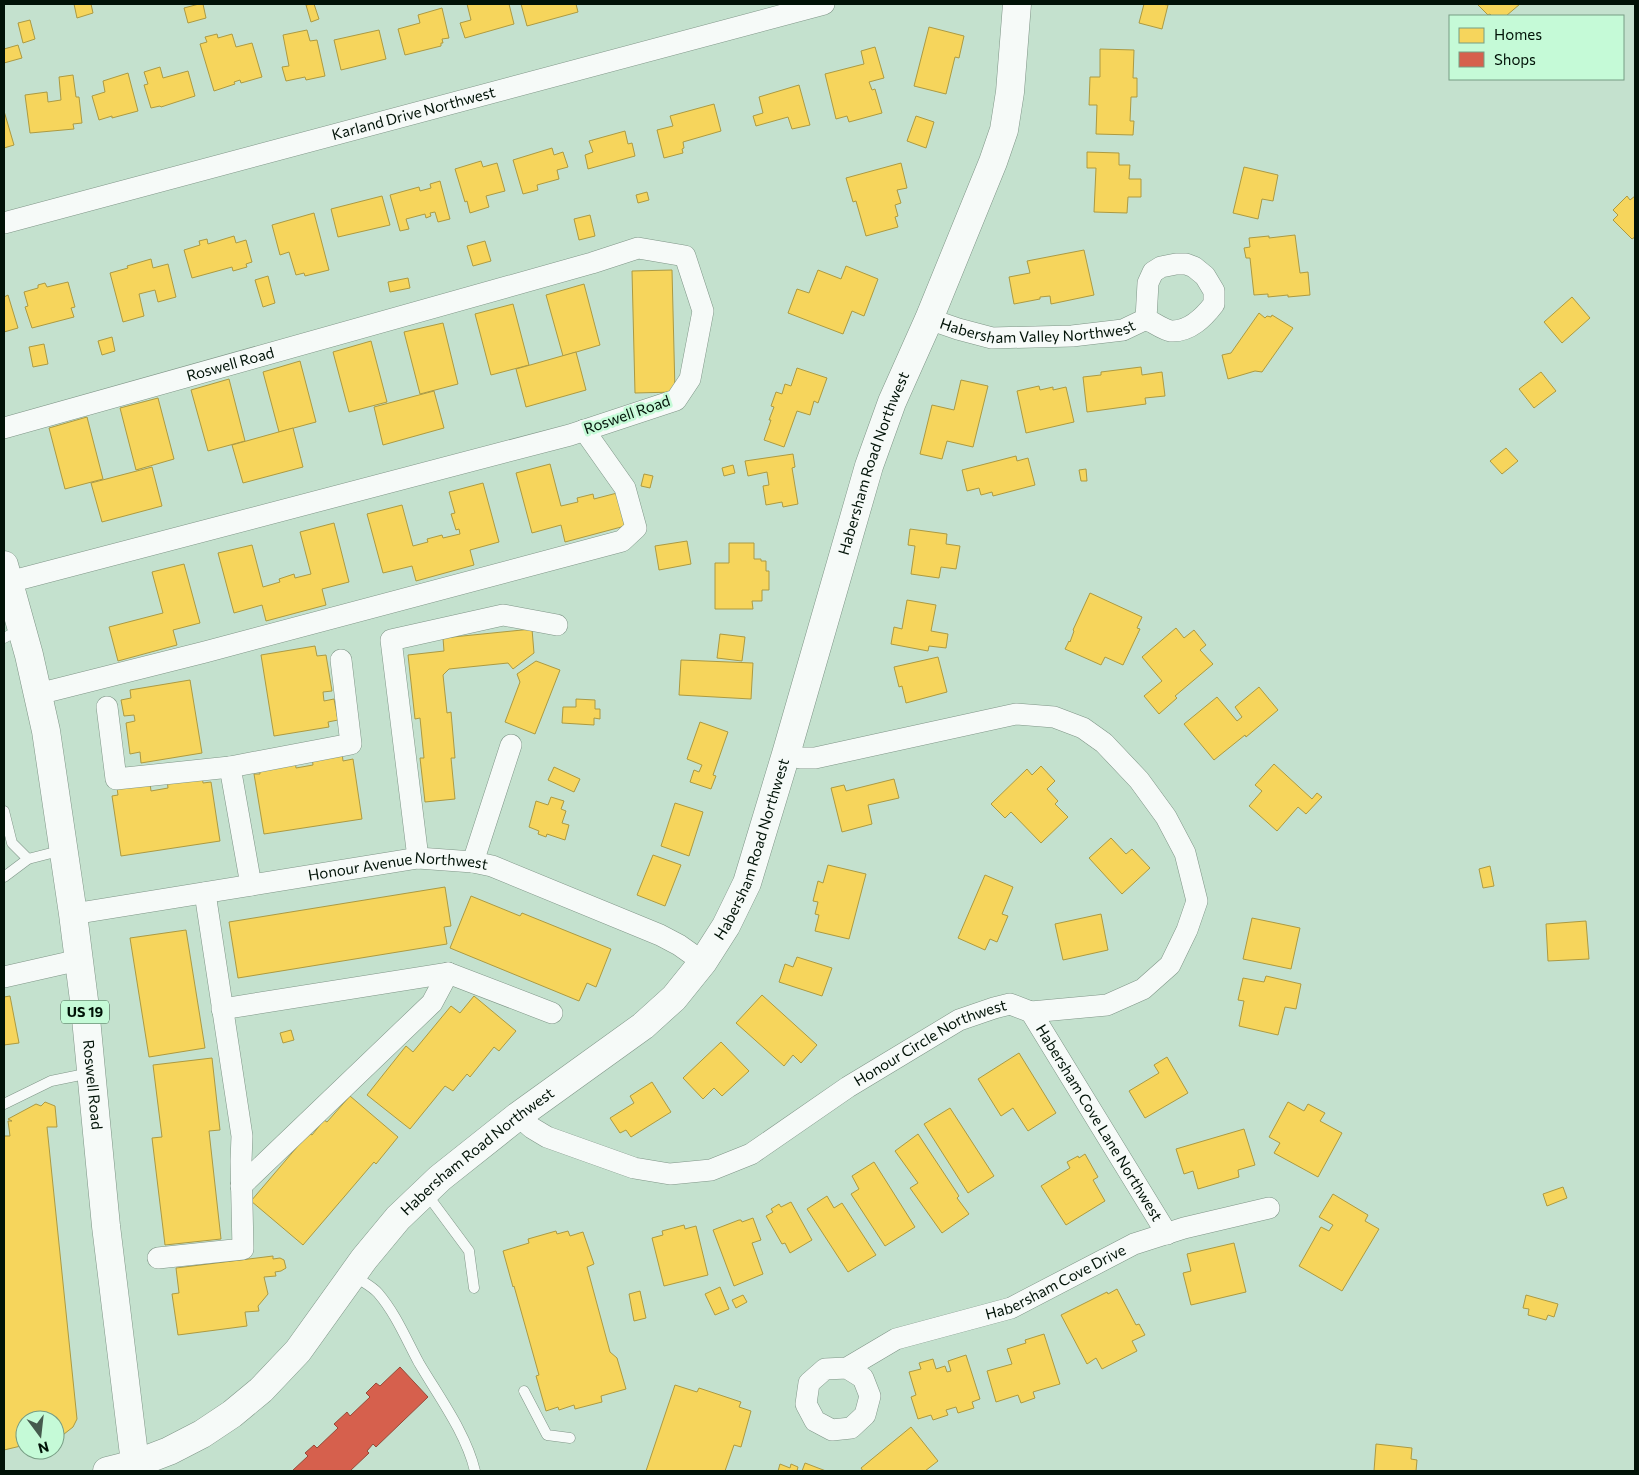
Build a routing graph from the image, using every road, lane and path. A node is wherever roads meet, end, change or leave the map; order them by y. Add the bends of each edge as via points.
1 (824, 4) edge
2 (1017, 4) edge
3 (4, 223) edge
4 (929, 319) junction
5 (1146, 319) dead end
6 (4, 428) edge
7 (584, 430) junction
8 (10, 605) edge
9 (557, 625) dead end
10 (341, 660) dead end
11 (38, 694) junction
12 (107, 707) dead end
13 (511, 745) dead end
14 (786, 754) junction
15 (230, 767) junction
16 (4, 811) edge
17 (64, 850) junction
18 (418, 858) junction
19 (28, 859) junction
20 (473, 862) junction
21 (4, 877) edge
22 (251, 885) junction
23 (205, 893) junction
24 (73, 914) junction
25 (79, 960) junction
26 (703, 962) junction
27 (448, 973) junction
28 (4, 977) edge
29 (222, 1009) junction
30 (1032, 1012) junction
31 (552, 1013) dead end
32 (91, 1073) junction
33 (4, 1104) edge
34 (518, 1116) junction
35 (241, 1186) junction
36 (425, 1192) junction
37 (1269, 1208) dead end
38 (1167, 1234) junction
39 (158, 1258) dead end
40 (353, 1274) junction
41 (474, 1288) dead end
42 (847, 1368) dead end
43 (524, 1391) dead end
44 (570, 1438) dead end
45 (136, 1468) edge
46 (107, 1471) edge
47 (476, 1471) edge

1 - 3 street, Karland Drive Northwest
2 - 4 street, Habersham Road Northwest via 1004,130
4 - 5 street, Habersham Valley Northwest via 992,338 1072,336 1115,331
4 - 14 street, Habersham Road Northwest via 892,402 869,466
6 - 7 street, Roswell Road via 638,248 685,256 703,311 690,379 676,400
7 - 8 street, Roswell Road
7 - 11 street via 625,488 636,528 622,541
8 - 11 street, Roswell Road / US 19
9 - 18 street via 503,615 392,640
10 - 15 street via 351,744
11 - 17 street, Roswell Road / US 19
12 - 15 street via 116,779
13 - 20 street
14 - 26 street, Habersham Road Northwest via 747,883 726,926
14 - 30 street, Honour Circle Northwest via 815,758 1016,714 1054,717 1083,728 1104,742 1139,780 1166,817 1185,853 1197,901 1188,930 1170,965 1143,989 1107,1005
15 - 22 street
16 - 19 lane via 12,843
17 - 19 lane
17 - 24 street, Roswell Road / US 19
18 - 20 street, Honour Avenue Northwest
18 - 22 street, Honour Avenue Northwest
19 - 21 lane
20 - 26 street, Honour Avenue Northwest via 492,866 660,935
22 - 23 street, Honour Avenue Northwest
23 - 24 street, Honour Avenue Northwest
23 - 29 street
24 - 25 street, Roswell Road / US 19
25 - 28 street
25 - 32 street, Roswell Road / US 19
26 - 34 street, Habersham Road Northwest via 674,998 643,1026
27 - 29 street
27 - 31 street
27 - 35 street via 432,1003
29 - 35 street via 242,1136
30 - 34 street, Honour Circle Northwest via 1010,1004 959,1020 848,1087 751,1154 711,1170 670,1174 634,1168 548,1137
30 - 38 street, Habersham Cove Lane Northwest
32 - 33 lane via 52,1081
32 - 45 street, Roswell Road / US 19
34 - 36 street, Habersham Road Northwest
35 - 39 street via 243,1248
36 - 40 street, Habersham Road Northwest via 398,1218
36 - 41 lane via 469,1251
37 - 38 street, Habersham Cove Drive
38 - 42 street, Habersham Cove Drive via 1134,1244 1012,1308 896,1339
40 - 45 street, Habersham Road Northwest via 298,1350 261,1390 202,1434
40 - 47 lane via 377,1292 393,1313 471,1453
43 - 44 lane via 547,1435
45 - 46 street, Habersham Road Northwest

